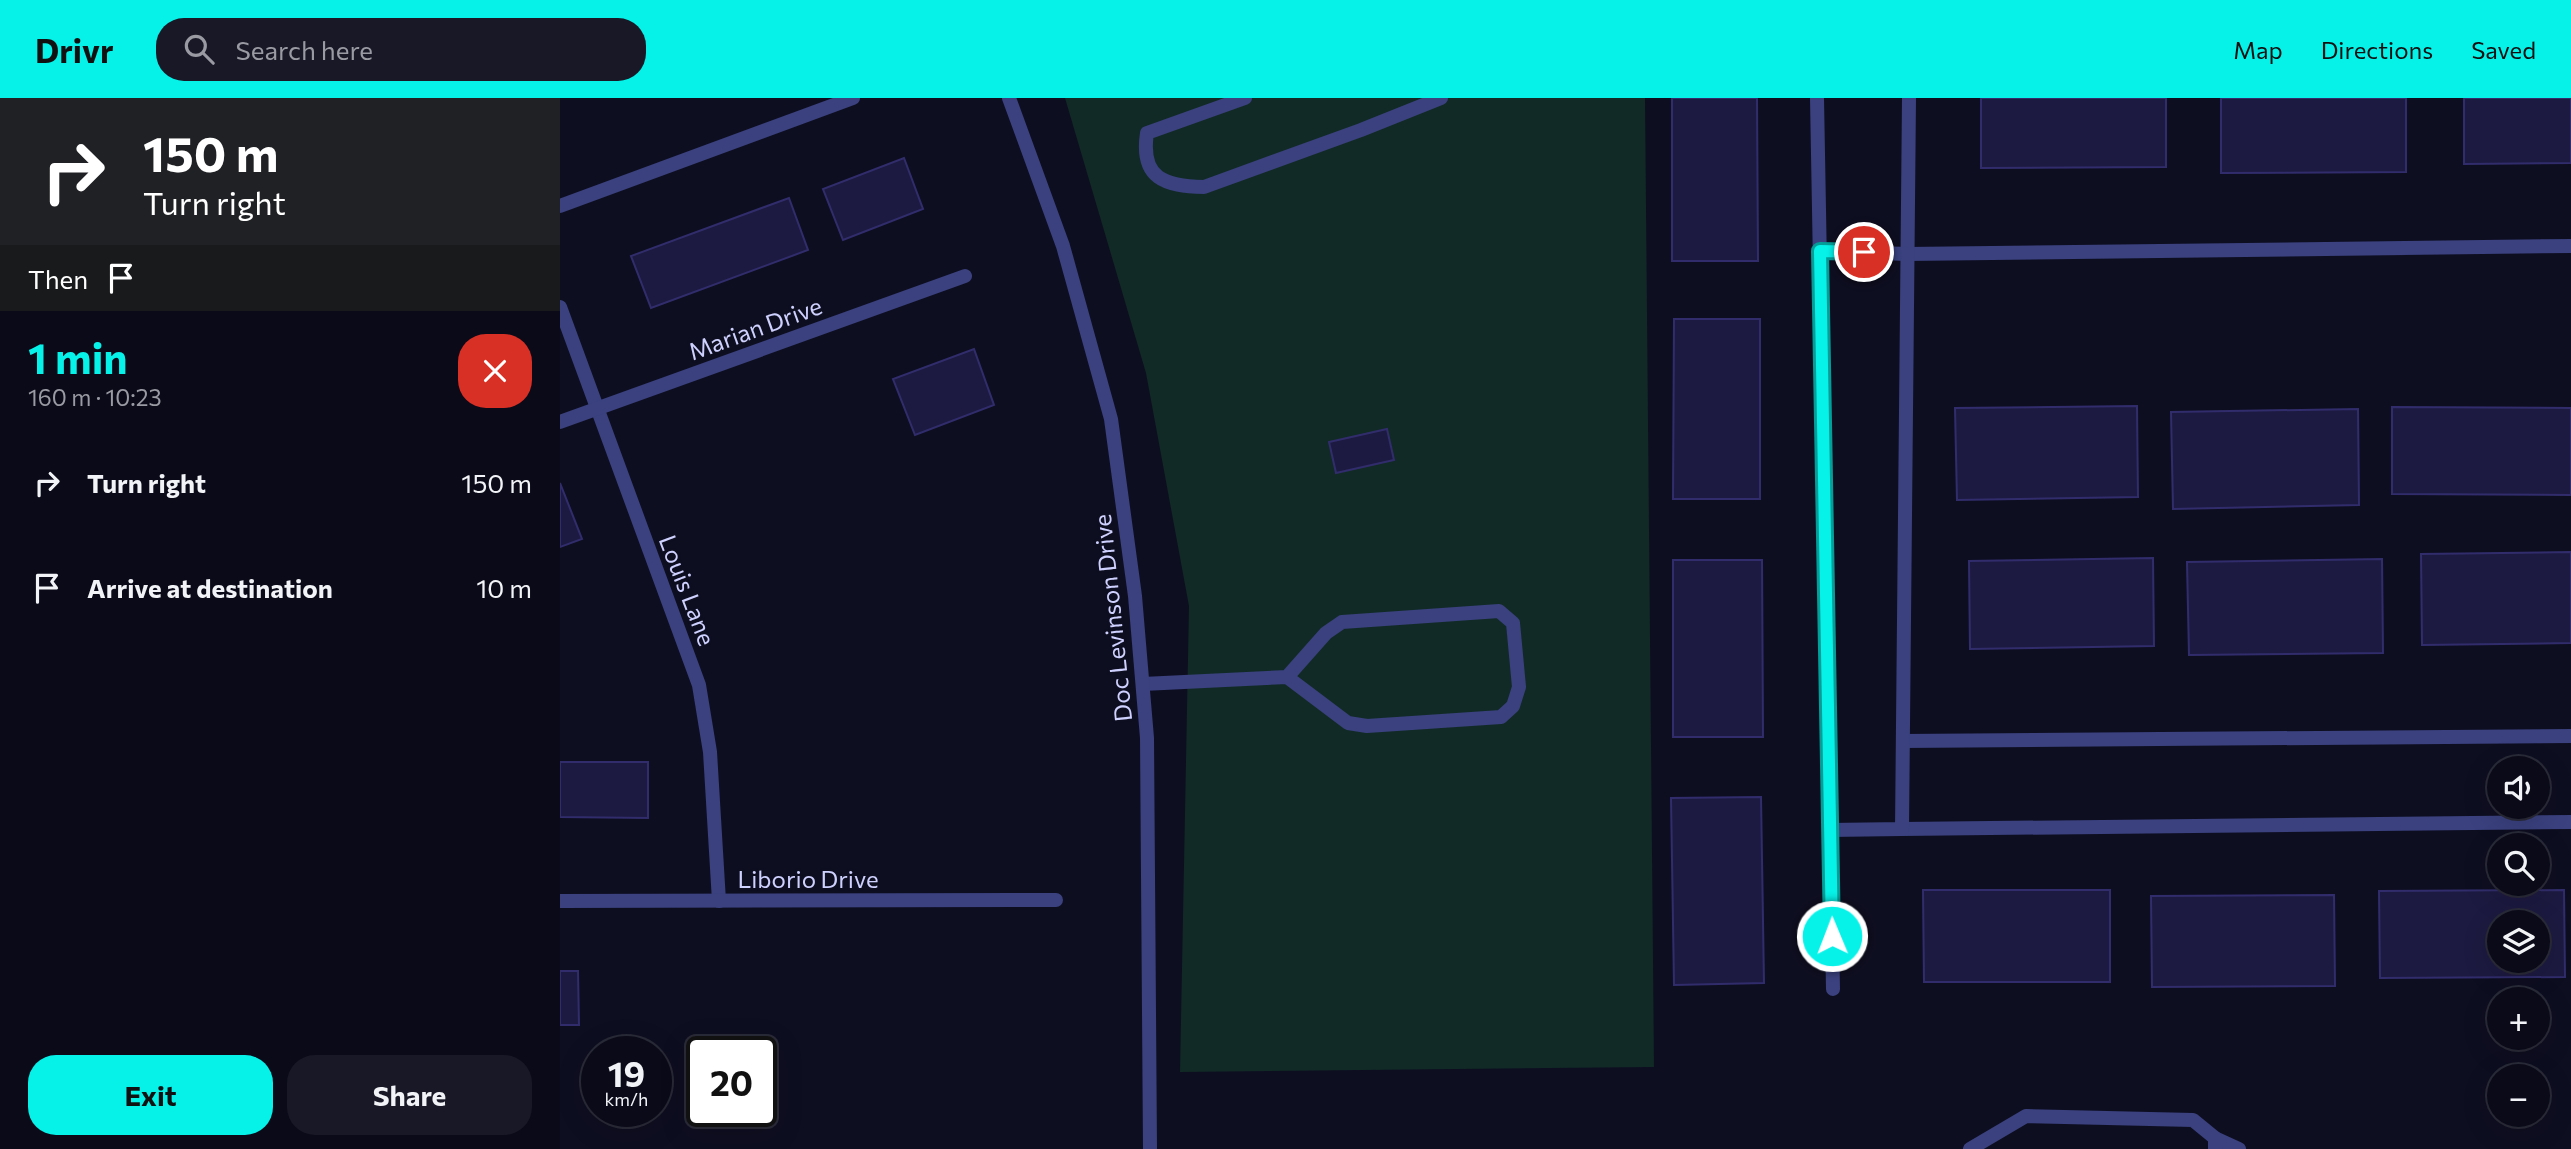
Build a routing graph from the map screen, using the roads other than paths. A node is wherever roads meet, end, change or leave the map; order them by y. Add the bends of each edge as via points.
1 (853, 98) edge
2 (1009, 98) edge
3 (1245, 98) edge
4 (1441, 98) edge
5 (1817, 98) edge
6 (1909, 98) edge
7 (560, 206) edge
8 (2571, 246) edge
9 (1820, 251) junction
10 (1907, 254) junction
11 (965, 276) dead end
12 (560, 307) edge
13 (596, 409) junction
14 (560, 422) edge
15 (1287, 677) junction
16 (1143, 684) junction
17 (2571, 736) edge
18 (1903, 741) junction
19 (2571, 822) edge
20 (1902, 829) junction
21 (1830, 830) junction
22 (1056, 900) dead end
23 (560, 901) edge
24 (719, 901) junction
25 (1833, 989) dead end
26 (2215, 1144) edge
27 (1150, 1149) edge
28 (1970, 1149) edge
29 (2239, 1149) edge

1 - 7 street
2 - 16 street, Doc Levinson Drive via 1063,246 1111,419
3 - 4 street via 1147,133 1150,169 1179,186 1204,187
5 - 9 street
6 - 10 street
8 - 10 street
9 - 10 street
9 - 21 street
10 - 18 street
11 - 13 street, Marian Drive
12 - 13 street, Louis Lane
13 - 14 street, Marian Drive
13 - 24 street, Louis Lane via 699,685 710,752
15 - 15 street via 1348,723 1367,726 1501,717 1513,706 1520,687 1513,623 1499,611 1342,622 1326,633
15 - 16 street
16 - 27 street, Doc Levinson Drive
17 - 18 street
18 - 20 street
19 - 20 street
20 - 21 street
21 - 25 street
22 - 24 street, Liborio Drive
23 - 24 street, Liborio Drive
26 - 28 street via 2193,1120 2026,1116
26 - 29 street

